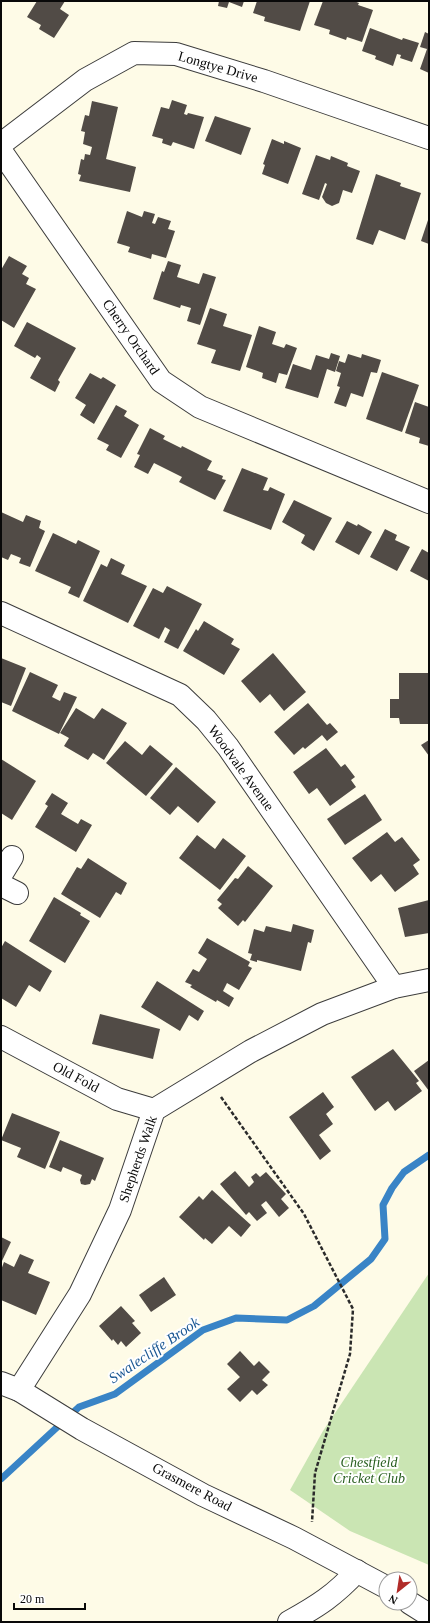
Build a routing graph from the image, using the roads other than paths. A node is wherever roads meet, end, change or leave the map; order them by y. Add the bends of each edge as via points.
1 (429, 138) edge
2 (1, 144) edge
3 (1, 151) edge
4 (429, 502) edge
5 (1, 613) edge
6 (429, 980) edge
7 (394, 987) junction
8 (1, 1037) edge
9 (154, 1110) junction
10 (10, 1387) edge
11 (357, 1571) junction
12 (378, 1583) edge
13 (418, 1608) edge
14 (429, 1615) edge
15 (289, 1622) edge

1 - 2 street, Longtye Drive via 264,81 176,54 134,53 86,80
3 - 4 street, Cherry Orchard via 161,381 200,407
5 - 7 street, Woodvale Avenue via 180,695 206,720 228,747
6 - 7 street, Shepherds Walk
7 - 9 street, Shepherds Walk via 322,1014 251,1051
8 - 9 street, Old Fold via 117,1099
9 - 10 street, Shepherds Walk via 120,1210 80,1294
10 - 11 street, Grasmere Road via 203,1495 311,1546
11 - 12 street, Grasmere Road
11 - 15 street via 338,1592
13 - 14 street

